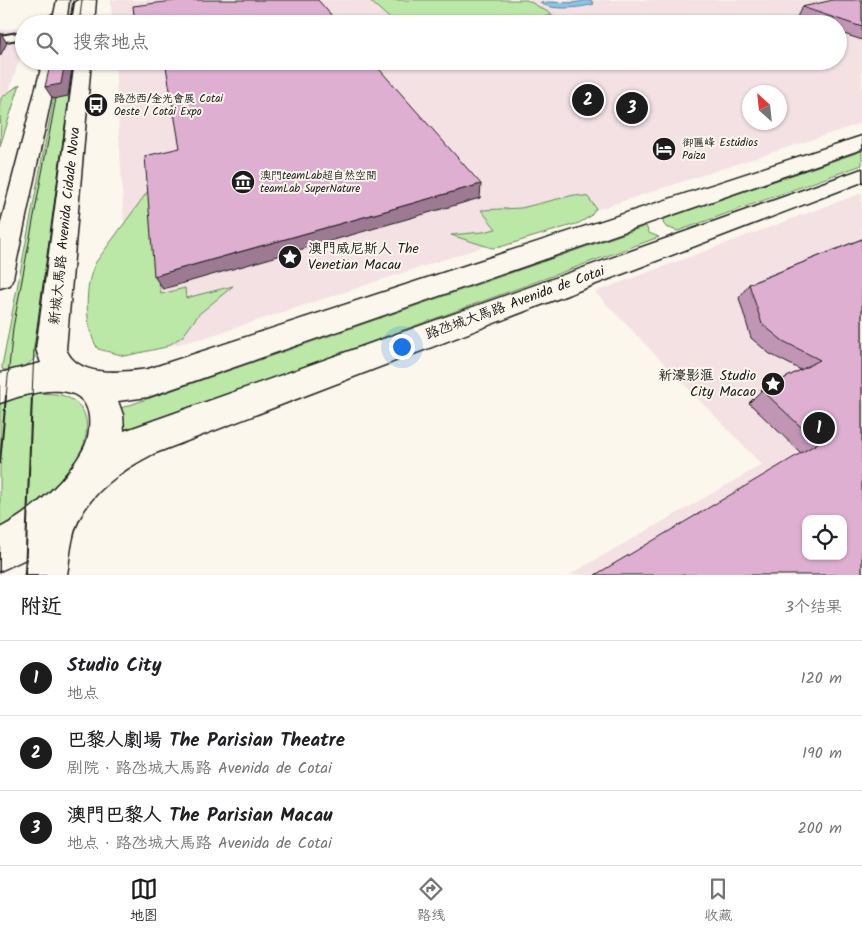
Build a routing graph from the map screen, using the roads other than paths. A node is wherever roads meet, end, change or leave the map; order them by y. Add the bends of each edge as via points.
1 (84, 0) edge
2 (90, 0) edge
3 (78, 15) edge
4 (88, 15) edge
5 (15, 30) edge
6 (0, 32) edge
7 (15, 37) edge
8 (0, 39) edge
9 (48, 70) edge
10 (82, 70) edge
11 (862, 142) edge
12 (862, 175) edge
13 (652, 213) junction
14 (686, 240) junction
15 (0, 278) edge
16 (81, 381) junction
17 (0, 388) edge
18 (80, 486) junction
19 (0, 550) edge
20 (46, 575) edge

1 - 3 street via 80,3
2 - 4 street
5 - 6 street
7 - 8 street
9 - 15 street
10 - 16 street, 新城大馬路 Avenida Cidade Nova via 51,349 62,369
11 - 13 street
12 - 14 street, 路氹城大馬路 Avenida de Cotai
13 - 14 street via 653,221 662,230
13 - 16 street via 148,383 103,387
14 - 18 street, 路氹城大馬路 Avenida de Cotai via 142,441 118,453
16 - 17 street via 56,376 30,378
16 - 18 street, 新城大馬路 Avenida Cidade Nova via 100,395 108,416 104,442
18 - 19 street, 路氹城大馬路 Avenida de Cotai via 41,525
18 - 20 street via 53,532

